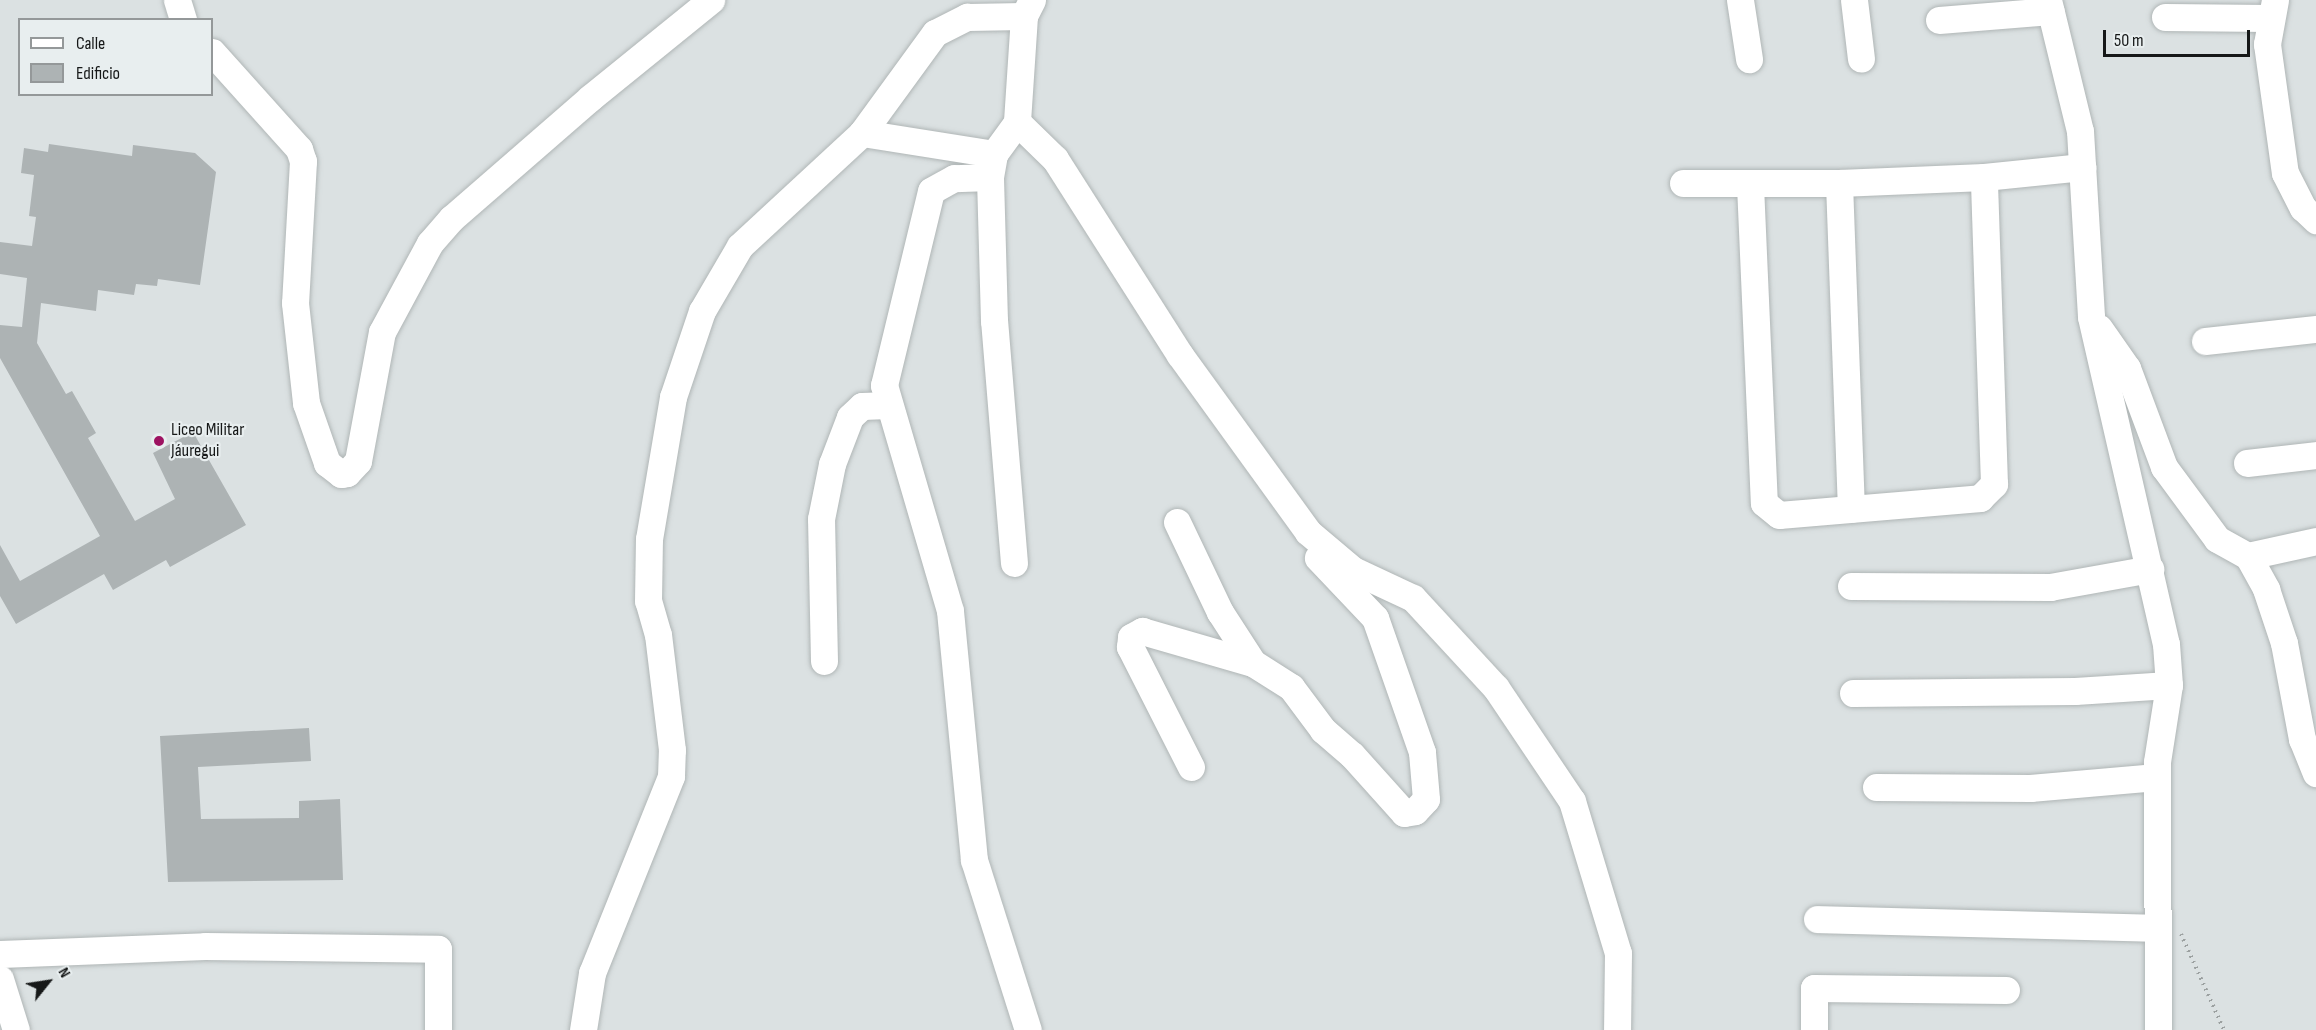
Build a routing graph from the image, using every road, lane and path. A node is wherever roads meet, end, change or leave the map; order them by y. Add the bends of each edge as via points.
1 (177, 0) edge
2 (711, 0) edge
3 (1740, 0) edge
4 (1854, 0) edge
5 (2050, 5) edge
6 (1028, 8) edge
7 (2272, 9) edge
8 (2165, 16) dead end
9 (182, 18) edge
10 (1939, 20) dead end
11 (213, 53) edge
12 (1749, 59) dead end
13 (1861, 59) dead end
14 (1017, 122) junction
15 (862, 133) junction
16 (992, 165) junction
17 (2082, 167) junction
18 (1984, 177) junction
19 (1683, 183) dead end
20 (1839, 183) junction
21 (1750, 185) junction
22 (2316, 220) edge
23 (2091, 317) junction
24 (2316, 329) edge
25 (2205, 341) dead end
26 (888, 405) junction
27 (2316, 455) edge
28 (2247, 463) dead end
29 (1851, 509) junction
30 (1177, 522) dead end
31 (1308, 532) junction
32 (2316, 541) edge
33 (2248, 556) junction
34 (1014, 563) dead end
35 (2150, 569) junction
36 (1851, 586) dead end
37 (824, 661) dead end
38 (1252, 663) junction
39 (2169, 685) junction
40 (1853, 693) dead end
41 (1191, 767) dead end
42 (2316, 773) edge
43 (2157, 777) junction
44 (1876, 787) dead end
45 (1816, 919) dead end
46 (2167, 926) junction
47 (0, 954) edge
48 (0, 979) edge
49 (2006, 990) dead end
50 (16, 1030) edge
51 (438, 1030) edge
52 (583, 1030) edge
53 (1028, 1030) edge
54 (1617, 1030) edge
55 (1814, 1030) edge
56 (2158, 1030) edge
57 (2224, 1030) edge

1 - 9 street
2 - 11 street via 590,98 452,218 429,243 382,332 358,461 347,474 334,471 327,463 306,403 295,303 303,161 299,149
3 - 12 street
4 - 13 street
5 - 10 street
5 - 17 street via 2080,131
6 - 14 street
6 - 15 street via 967,17 944,25
7 - 8 street
7 - 22 street via 2270,76 2285,173 2303,208
14 - 16 street
14 - 31 street via 1055,159 1180,355
15 - 16 street
15 - 52 street via 740,246 702,311 673,398 647,574 672,750 670,776 592,973
16 - 26 street via 931,191 884,385
16 - 34 street via 994,321
17 - 18 street
17 - 23 street
18 - 20 street
18 - 29 street via 1994,484 1980,498
19 - 21 street
20 - 21 street
20 - 29 street
21 - 29 street via 1764,503 1779,515
23 - 33 street via 2127,368 2163,467 2217,539
23 - 35 street
24 - 25 street
26 - 37 street via 862,406 850,417 832,464 821,519
26 - 53 street via 950,611 974,860
27 - 28 street
30 - 38 street via 1220,612
31 - 38 street via 1320,563 1375,618 1422,753 1426,799 1415,811 1404,813 1352,755 1323,730 1291,687
31 - 54 street via 1353,570 1413,598 1496,688 1572,801 1618,953
32 - 33 street
33 - 42 street via 2265,589 2284,643 2302,739
35 - 36 street via 2050,587
35 - 39 street via 2166,644
38 - 41 street via 1142,631 1131,637 1130,647
39 - 40 street via 2075,692
39 - 43 street
43 - 44 street via 2030,788
43 - 46 street
45 - 46 street
46 - 56 street
46 - 57 path
47 - 51 street via 205,946 438,950
48 - 50 street
49 - 55 street via 1814,988

